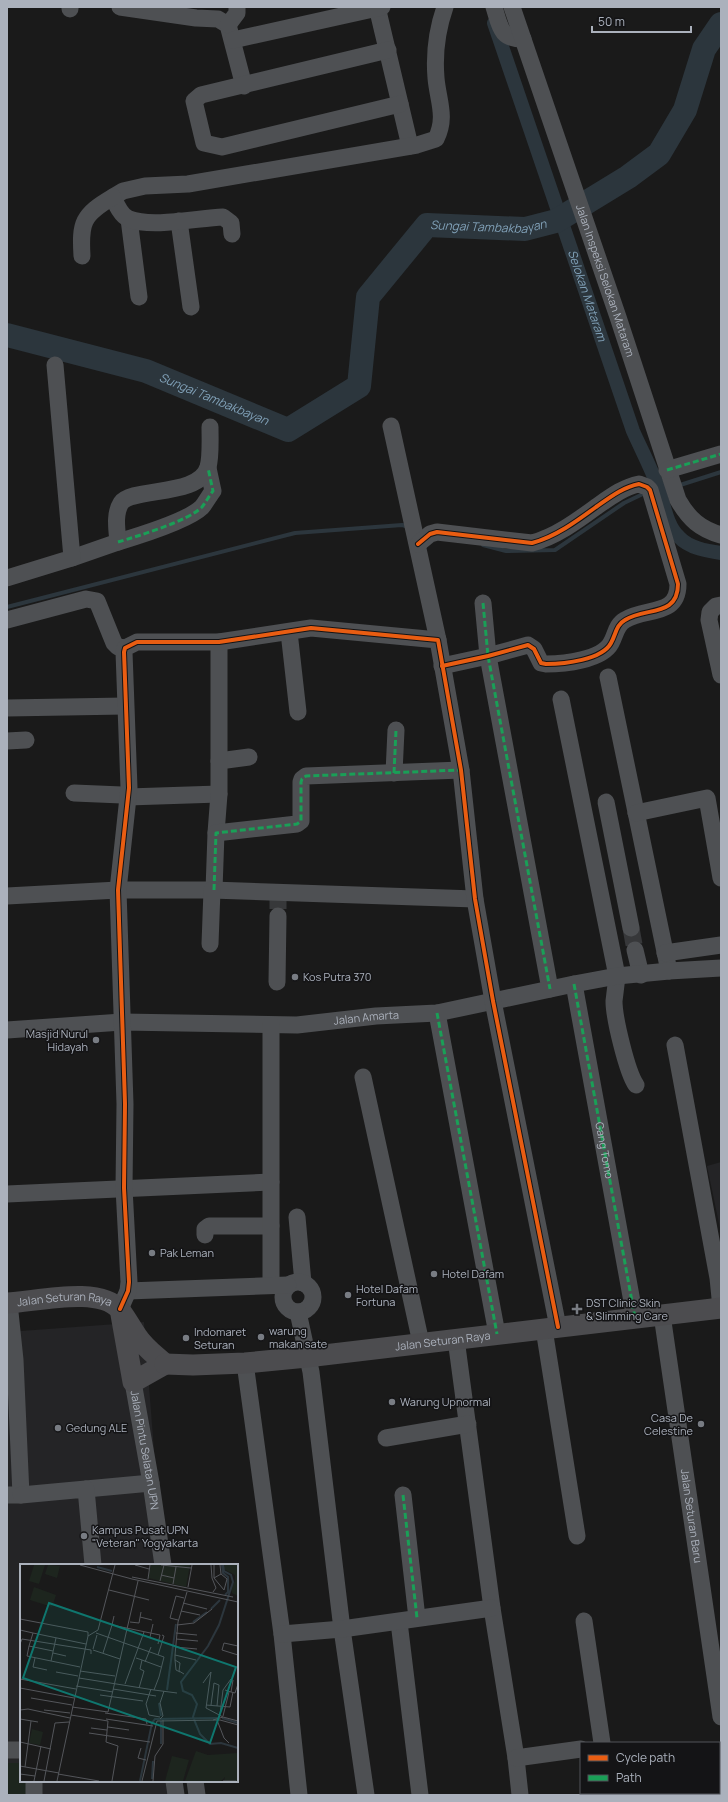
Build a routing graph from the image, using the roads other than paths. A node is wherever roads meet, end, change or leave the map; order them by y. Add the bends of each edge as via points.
1 (120, 7) edge
2 (237, 7) edge
3 (379, 7) edge
4 (445, 7) edge
5 (494, 7) edge
6 (512, 7) edge
7 (230, 33) junction
8 (523, 39) junction
9 (388, 50) junction
10 (244, 86) junction
11 (400, 104) junction
12 (410, 146) junction
13 (113, 197) junction
14 (128, 219) junction
15 (179, 221) junction
16 (232, 234) dead end
17 (82, 256) dead end
18 (139, 297) dead end
19 (191, 307) dead end
20 (55, 365) dead end
21 (391, 426) dead end
22 (210, 427) dead end
23 (721, 454) edge
24 (208, 468) junction
25 (669, 474) junction
26 (668, 503) junction
27 (721, 535) edge
28 (417, 538) junction
29 (118, 542) junction
30 (72, 558) junction
31 (7, 578) edge
32 (483, 604) dead end
33 (721, 605) edge
34 (7, 620) edge
35 (288, 632) junction
36 (438, 640) junction
37 (219, 642) junction
38 (126, 648) junction
39 (488, 656) junction
40 (442, 666) junction
41 (721, 675) edge
42 (608, 677) dead end
43 (561, 699) dead end
44 (125, 706) junction
45 (7, 708) edge
46 (298, 712) dead end
47 (396, 730) dead end
48 (26, 740) dead end
49 (7, 741) edge
50 (249, 757) dead end
51 (219, 761) junction
52 (461, 770) junction
53 (394, 773) junction
54 (74, 793) dead end
55 (219, 794) junction
56 (128, 797) junction
57 (606, 802) dead end
58 (636, 813) junction
59 (216, 833) junction
60 (721, 878) edge
61 (118, 890) junction
62 (213, 890) junction
63 (7, 896) edge
64 (475, 899) junction
65 (278, 916) tunnel mouth
66 (631, 928) tunnel mouth
67 (210, 944) dead end
68 (721, 945) edge
69 (635, 950) tunnel mouth
70 (665, 953) junction
71 (721, 968) edge
72 (669, 971) junction
73 (640, 975) junction
74 (617, 976) junction
75 (277, 982) dead end
76 (574, 984) junction
77 (550, 989) junction
78 (493, 1001) junction
79 (436, 1013) junction
80 (122, 1022) junction
81 (271, 1025) junction
82 (7, 1030) edge
83 (675, 1044) dead end
84 (364, 1077) dead end
85 (636, 1085) dead end
86 (271, 1182) junction
87 (124, 1188) junction
88 (7, 1194) edge
89 (297, 1217) dead end
90 (271, 1226) junction
91 (205, 1235) dead end
92 (296, 1284) junction
93 (271, 1285) junction
94 (124, 1300) junction
95 (8, 1303) edge
96 (721, 1308) edge
97 (298, 1312) junction
98 (662, 1315) junction
99 (635, 1318) junction
100 (551, 1328) junction
101 (498, 1334) junction
102 (456, 1339) junction
103 (421, 1343) junction
104 (307, 1357) junction
105 (245, 1363) junction
106 (165, 1364) junction
107 (133, 1382) junction
108 (468, 1424) junction
109 (386, 1438) dead end
110 (151, 1483) junction
111 (86, 1489) junction
112 (14, 1495) edge
113 (403, 1495) dead end
114 (577, 1536) dead end
115 (93, 1564) edge
116 (163, 1564) edge
117 (492, 1608) junction
118 (417, 1618) junction
119 (584, 1621) dead end
120 (399, 1622) junction
121 (342, 1629) junction
122 (282, 1634) junction
123 (721, 1717) edge
124 (602, 1742) edge
125 (7, 1750) edge
126 (20, 1750) edge
127 (580, 1750) edge
128 (516, 1758) junction
129 (34, 1782) edge
130 (174, 1782) edge
131 (195, 1782) edge
132 (34, 1795) edge
133 (176, 1795) edge
134 (197, 1795) edge
135 (299, 1795) edge
136 (366, 1795) edge
137 (420, 1795) edge
138 (520, 1795) edge

1 - 7 street via 218,19
2 - 7 street
3 - 7 street
3 - 9 street
4 - 12 street via 439,25 436,53 442,128 436,139
5 - 8 street via 502,31 508,37
6 - 8 street, Jalan Inspeksi Selokan Mataram
7 - 10 street
8 - 25 street, Jalan Inspeksi Selokan Mataram
9 - 10 street
9 - 11 street
10 - 11 street via 201,95 194,101 204,143 222,147
11 - 12 street
12 - 13 street via 188,184 146,186 123,191
13 - 14 street
13 - 17 street via 101,204 85,220 81,238
14 - 15 street via 143,222
14 - 18 street
15 - 16 street via 223,217 231,223
15 - 19 street
20 - 30 street
21 - 28 street
22 - 24 street
23 - 25 street
24 - 29 street via 213,491 201,508 158,529
24 - 29 street via 198,480 187,485 128,497 118,510
25 - 26 street, Jalan Inspeksi Selokan Mataram
26 - 27 street, Jalan Inspeksi Selokan Mataram via 686,513 694,523
26 - 28 street via 639,484 614,494 577,520 532,544 437,532
26 - 39 street via 678,592 668,607 625,620 618,626 611,644 603,652 583,659 541,663 534,649 528,645
28 - 36 street
29 - 30 street
30 - 31 street
32 - 39 street
33 - 41 street via 710,612 709,620
34 - 38 street via 86,599 93,600 97,601 114,643 118,647
35 - 36 street via 311,628
35 - 37 street
35 - 46 street
36 - 40 street
37 - 38 street via 137,642
37 - 51 street
38 - 44 street
39 - 40 street
39 - 77 street
40 - 52 street
42 - 58 street
43 - 74 street
44 - 45 street
44 - 56 street
47 - 53 street
48 - 49 street
50 - 51 street
51 - 55 street
52 - 53 street
52 - 64 street
53 - 59 street via 306,776 301,782 301,821 297,824
54 - 56 street
55 - 56 street
55 - 59 street
56 - 61 street
57 - 66 street
58 - 60 street via 707,798
58 - 70 street
59 - 62 street
61 - 62 street
61 - 63 street
61 - 80 street
62 - 64 street
62 - 67 street
64 - 78 street
65 - 75 street
68 - 70 street
69 - 73 street
70 - 72 street
71 - 72 street, Jalan Amarta
72 - 73 street, Jalan Amarta
73 - 74 street, Jalan Amarta
74 - 76 street, Jalan Amarta
74 - 85 street via 614,1002 621,1042 632,1080
76 - 77 street, Jalan Amarta
76 - 99 street, Gang Tomo
77 - 78 street, Jalan Amarta
78 - 79 street, Jalan Amarta
78 - 100 street
79 - 81 street, Jalan Amarta
79 - 101 street
80 - 81 street, Jalan Amarta
80 - 82 street, Jalan Amarta
80 - 87 street via 125,1104
81 - 86 street
83 - 96 street via 718,1278
84 - 103 street
86 - 87 street
86 - 90 street
87 - 88 street
87 - 94 street via 129,1282
89 - 92 street
90 - 91 street via 209,1226 205,1229
90 - 93 street
92 - 93 street
92 - 97 street via 283,1293 283,1302 289,1310
92 - 97 street via 311,1290 312,1300 307,1309
93 - 94 street
94 - 95 main road, Jalan Seturan Raya via 70,1296
94 - 106 main road, Jalan Seturan Raya via 138,1338
94 - 107 main road, Jalan Seturan Raya
95 - 112 street via 15,1360
96 - 98 main road, Jalan Seturan Raya
97 - 104 street
98 - 99 main road, Jalan Seturan Raya
98 - 123 street, Jalan Seturan Baru
99 - 100 main road, Jalan Seturan Raya
100 - 101 main road, Jalan Seturan Raya
100 - 114 street
101 - 102 main road, Jalan Seturan Raya
102 - 103 main road, Jalan Seturan Raya
102 - 108 street
103 - 104 main road, Jalan Seturan Raya
104 - 105 main road, Jalan Seturan Raya
104 - 121 street via 312,1380
105 - 106 main road, Jalan Seturan Raya
105 - 122 street
106 - 107 main road
107 - 110 street, Jalan Pintu Selatan UPN
108 - 109 street
108 - 117 street
110 - 111 street
110 - 116 street, Jalan Pintu Selatan UPN
111 - 112 street
111 - 115 street
113 - 118 street
117 - 118 street
117 - 128 street
118 - 120 street
119 - 124 street
120 - 121 street
120 - 137 street
121 - 122 street
121 - 136 street
122 - 135 street
125 - 126 street
127 - 128 street
128 - 138 street
129 - 132 street
130 - 133 street
131 - 134 street

